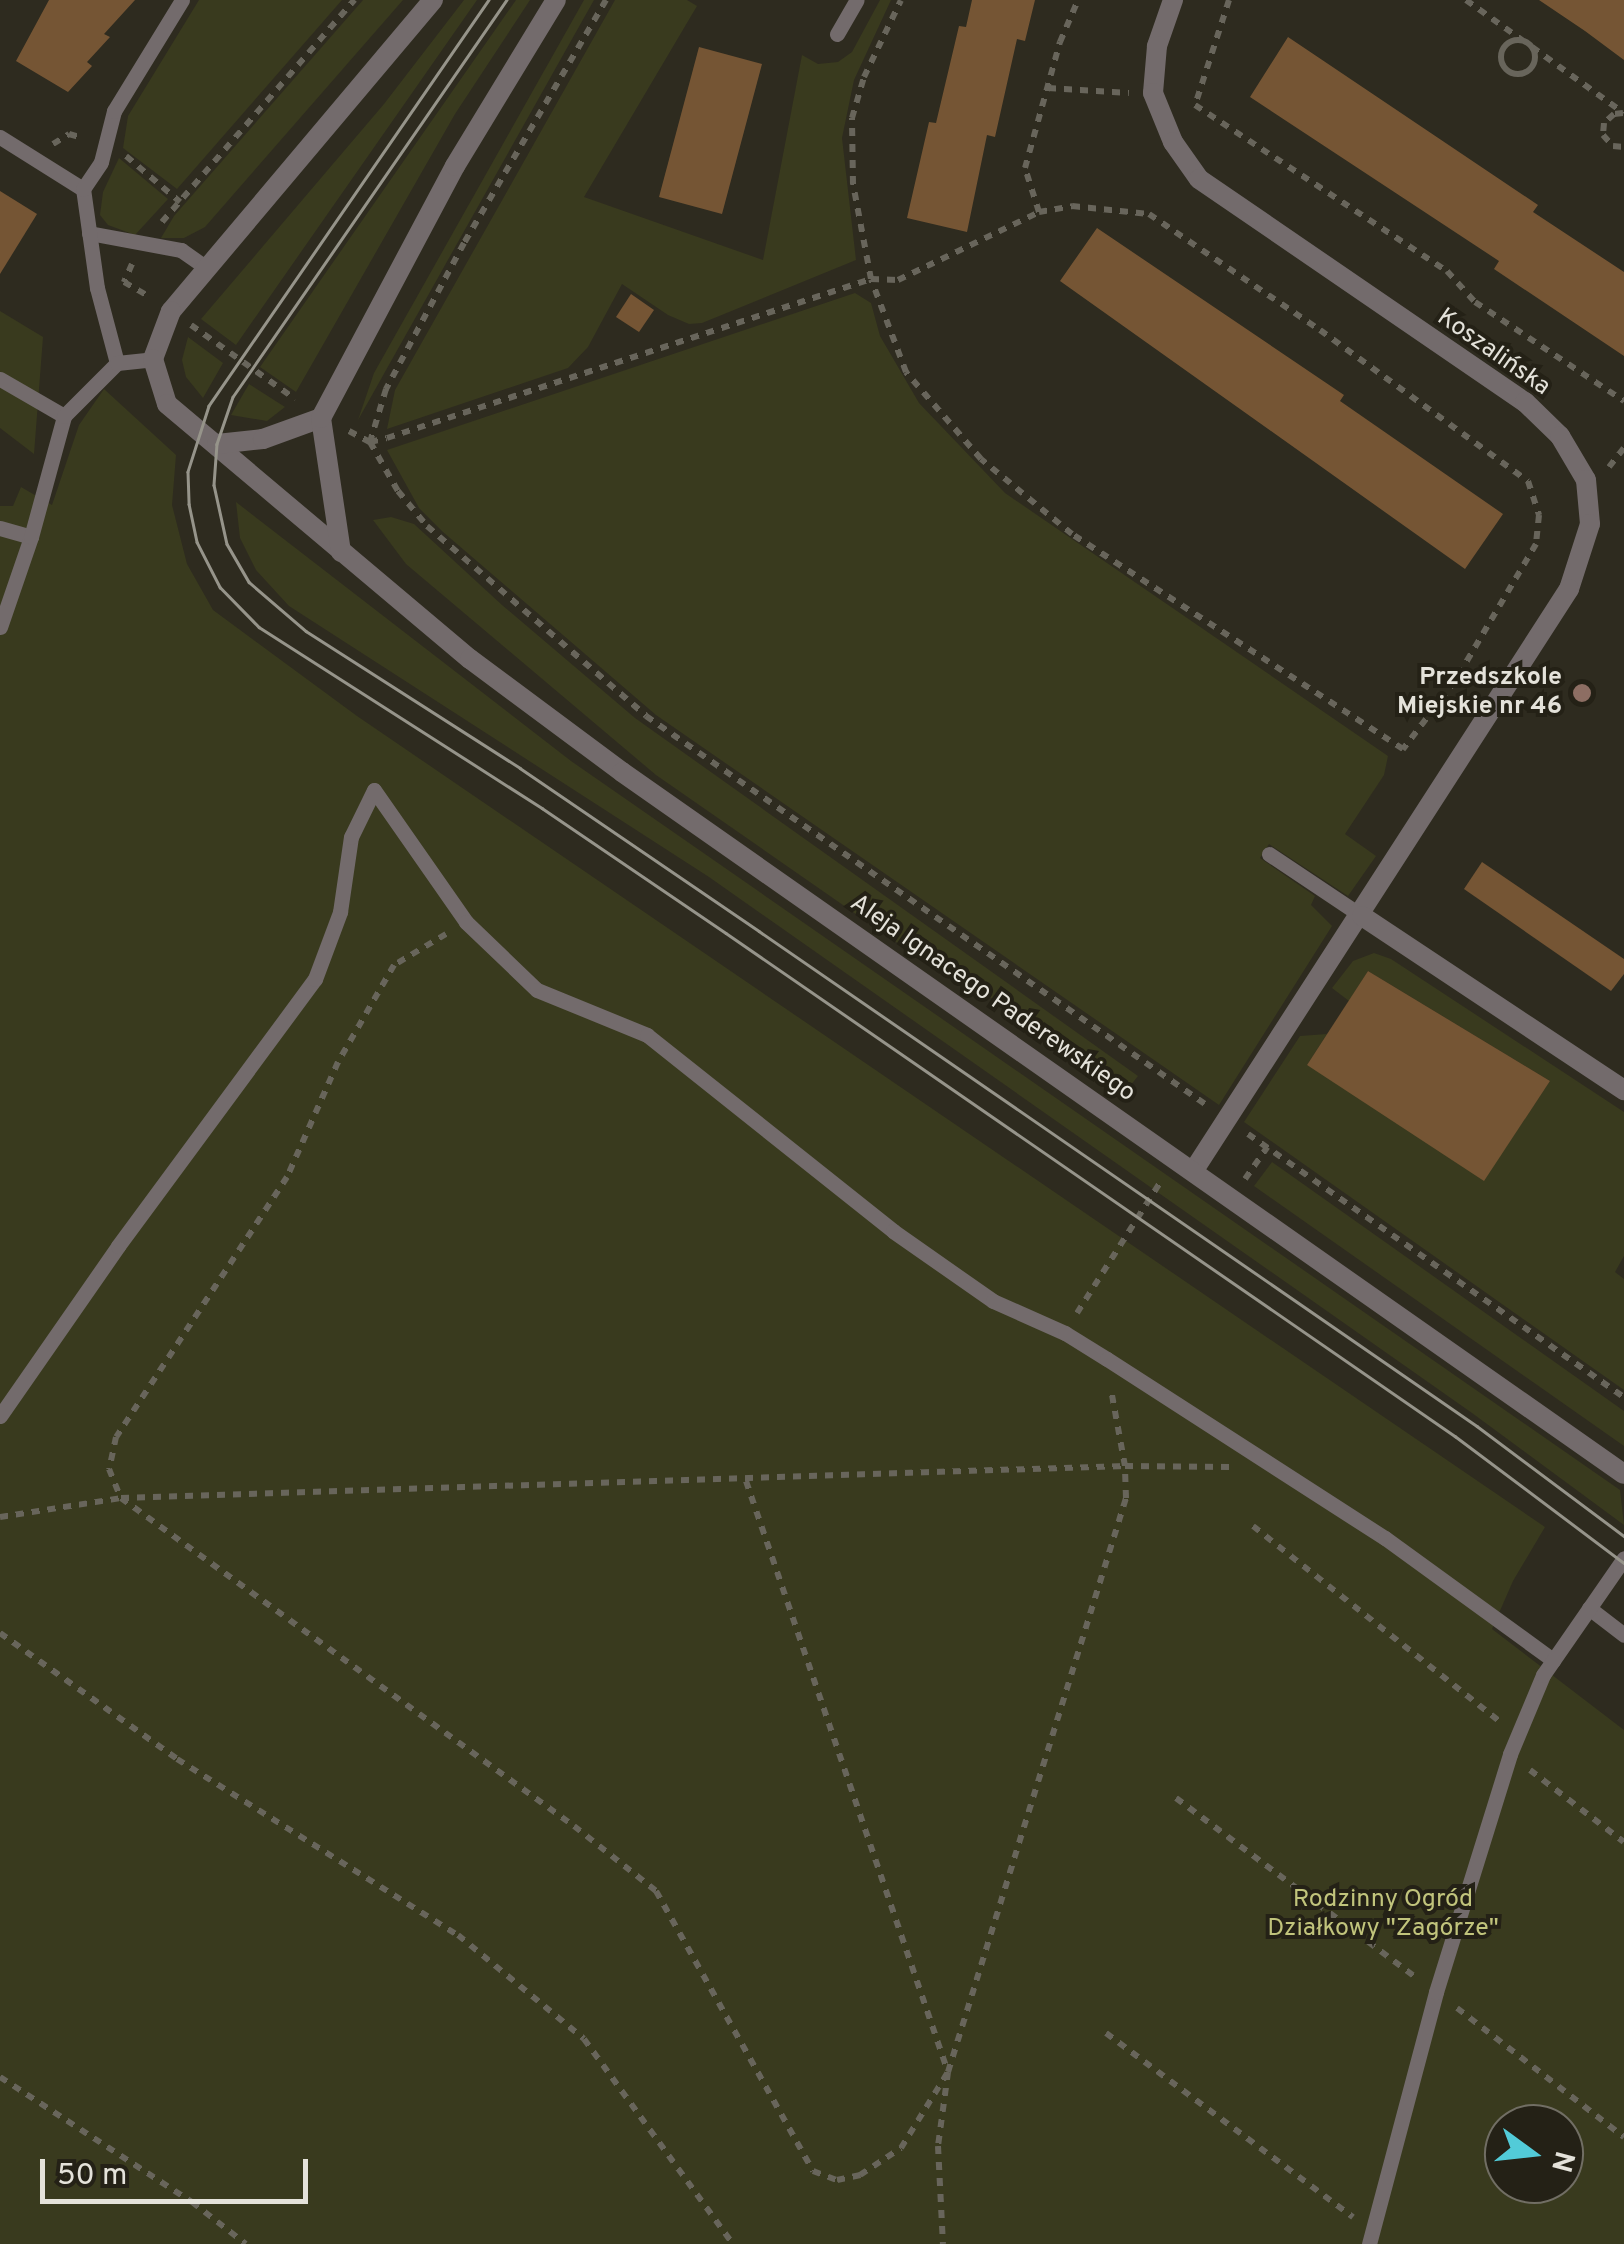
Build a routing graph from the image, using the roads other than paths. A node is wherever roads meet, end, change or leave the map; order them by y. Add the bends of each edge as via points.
1 (182, 0) edge
2 (432, 0) edge
3 (556, 0) edge
4 (857, 0) edge
5 (1173, 0) edge
6 (837, 34) dead end
7 (0, 137) edge
8 (83, 188) junction
9 (88, 233) junction
10 (208, 268) junction
11 (154, 359) junction
12 (117, 363) junction
13 (0, 379) edge
14 (64, 416) junction
15 (321, 418) junction
16 (217, 444) junction
17 (0, 528) edge
18 (31, 537) junction
19 (341, 552) junction
20 (0, 627) edge
21 (1269, 854) dead end
22 (1362, 916) junction
23 (1624, 1090) edge
24 (1194, 1170) junction
25 (0, 1416) edge
26 (1624, 1474) edge
27 (1624, 1558) edge
28 (1589, 1608) junction
29 (1624, 1635) edge
30 (1554, 1660) junction
31 (1371, 2239) edge

1 - 8 lane via 114,111 101,162
2 - 10 street
3 - 15 street via 454,166
4 - 6 lane
5 - 22 street, Koszalińska via 1156,46 1153,92 1199,179 1525,402 1560,436 1586,480 1590,524 1569,588
7 - 8 lane
8 - 9 lane
9 - 10 lane via 181,250
9 - 12 lane
10 - 11 street via 170,311
11 - 12 lane
11 - 16 street, Aleja Ignacego Paderewskiego via 167,404
12 - 14 lane
13 - 14 lane
14 - 18 lane
15 - 16 street via 263,439
15 - 19 street
16 - 19 street, Aleja Ignacego Paderewskiego
17 - 18 lane
18 - 20 lane
19 - 24 street, Aleja Ignacego Paderewskiego via 622,772
21 - 22 lane
22 - 23 street
22 - 24 street, Koszalińska
24 - 26 street, Aleja Ignacego Paderewskiego
25 - 30 lane via 314,979 340,912 351,837 374,790 466,922 537,990 647,1034 893,1231 993,1301 1107,1359 1385,1538
27 - 28 lane
28 - 29 lane
28 - 30 lane
30 - 31 lane via 1510,1754 1436,1992

